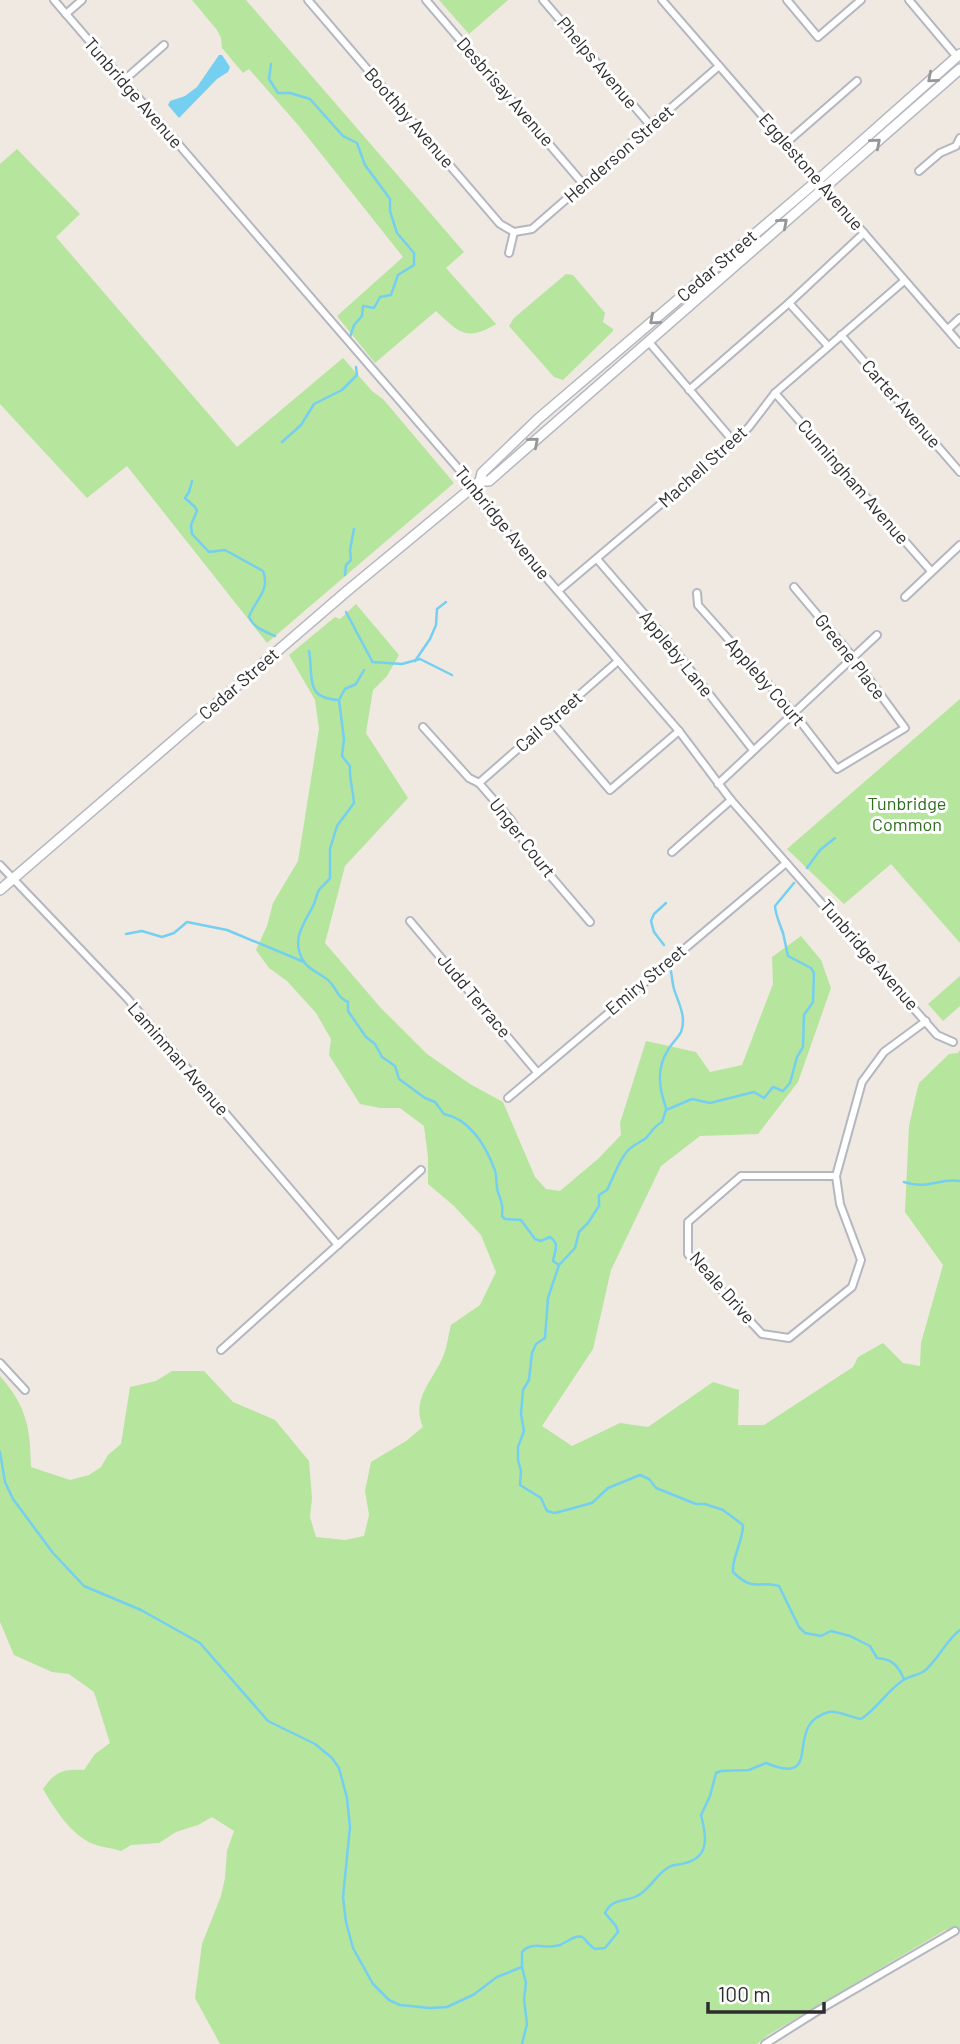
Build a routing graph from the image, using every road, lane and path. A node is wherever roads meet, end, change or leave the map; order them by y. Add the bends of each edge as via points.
1 (54, 0) edge
2 (82, 0) edge
3 (308, 0) edge
4 (426, 0) edge
5 (543, 0) edge
6 (662, 0) edge
7 (787, 0) edge
8 (860, 0) edge
9 (909, 0) edge
10 (66, 14) junction
11 (164, 45) dead end
12 (958, 55) edge
13 (719, 66) junction
14 (960, 69) edge
15 (123, 81) junction
16 (857, 81) dead end
17 (651, 126) junction
18 (960, 138) edge
19 (786, 144) junction
20 (958, 149) edge
21 (919, 172) dead end
22 (821, 183) junction
23 (584, 185) junction
24 (514, 232) junction
25 (864, 233) junction
26 (509, 253) dead end
27 (904, 281) junction
28 (789, 303) junction
29 (960, 318) edge
30 (947, 329) junction
31 (841, 335) junction
32 (648, 341) junction
33 (960, 344) edge
34 (828, 346) junction
35 (689, 390) junction
36 (775, 393) junction
37 (734, 442) junction
38 (960, 472) edge
39 (476, 484) junction
40 (960, 545) edge
41 (597, 559) junction
42 (931, 571) junction
43 (793, 587) dead end
44 (558, 592) junction
45 (697, 593) dead end
46 (905, 597) dead end
47 (877, 635) dead end
48 (852, 656) junction
49 (618, 661) junction
50 (793, 712) junction
51 (551, 721) junction
52 (424, 727) dead end
53 (678, 731) junction
54 (753, 750) junction
55 (837, 769) joint
56 (479, 783) junction
57 (718, 784) junction
58 (731, 800) junction
59 (672, 852) dead end
60 (786, 863) junction
61 (0, 865) edge
62 (13, 879) junction
63 (0, 890) edge
64 (411, 921) dead end
65 (590, 922) dead end
66 (926, 1021) junction
67 (953, 1042) dead end
68 (537, 1072) junction
69 (508, 1098) dead end
70 (421, 1170) dead end
71 (836, 1176) junction
72 (338, 1245) junction
73 (221, 1350) dead end
74 (0, 1363) edge
75 (25, 1390) dead end
76 (955, 1931) dead end
77 (765, 2044) edge

1 - 10 street, Tunbridge Avenue
2 - 10 street
3 - 24 street, Boothby Avenue via 500,224
4 - 23 street, Desbrisay Avenue
5 - 17 street, Phelps Avenue
6 - 13 street, Egglestone Avenue
7 - 8 street via 818,37
9 - 12 street
10 - 15 street, Tunbridge Avenue
11 - 15 street
12 -> 22 main road, Cedar Street
13 - 17 street, Henderson Street
13 - 19 street, Egglestone Avenue
22 -> 14 main road, Cedar Street
15 - 39 street, Tunbridge Avenue
16 - 19 street
17 - 23 street, Henderson Street
18 - 20 street
19 - 22 street, Egglestone Avenue
20 - 21 street via 940,153
22 - 25 street, Egglestone Avenue
32 -> 22 main road, Cedar Street
22 -> 39 main road, Cedar Street via 538,419
23 - 24 street, Henderson Street via 532,229
24 - 26 street
25 - 27 street, Egglestone Avenue
25 - 28 street
27 - 30 street, Egglestone Avenue
27 - 31 street, Machell Street
28 - 34 street
28 - 35 street
29 - 30 street
30 - 33 street, Egglestone Avenue
31 - 34 street, Machell Street
31 - 38 street, Carter Avenue
32 - 35 street
39 -> 32 main road, Cedar Street via 489,481
34 - 36 street, Machell Street
35 - 37 street
36 - 37 street, Machell Street
36 - 42 street, Cunningham Avenue
37 - 41 street, Machell Street
39 - 44 street, Tunbridge Avenue via 478,499
39 - 62 main road, Cedar Street
40 - 42 street
41 - 44 street, Machell Street
41 - 54 street, Appleby Lane
42 - 46 street
43 - 48 street, Greene Place
44 - 49 street, Tunbridge Avenue
45 - 50 street, Appleby Court via 698,605
47 - 48 street
48 - 50 street
48 - 55 street, Greene Place via 905,728
49 - 51 street, Cail Street
49 - 53 street, Tunbridge Avenue
50 - 54 street
50 - 55 street, Appleby Court
51 - 53 street via 610,790
51 - 56 street, Cail Street
52 - 56 street, Unger Court via 469,778
53 - 57 street, Tunbridge Avenue
54 - 57 street
56 - 65 street, Unger Court
57 - 58 street, Tunbridge Avenue
58 - 59 street
58 - 60 street, Tunbridge Avenue
60 - 66 street, Tunbridge Avenue
60 - 68 street, Emiry Street
61 - 62 street, Laminman Avenue
62 - 63 main road, Cedar Street
62 - 72 street, Laminman Avenue via 127,999
64 - 68 street, Judd Terrace
66 - 67 street, Tunbridge Avenue via 937,1035
66 - 71 street, Neale Drive via 884,1052 862,1082
68 - 69 street, Emiry Street
70 - 72 street
71 - 71 street, Neale Drive via 741,1176 688,1222 688,1254 762,1334 789,1338 852,1287 861,1260 840,1204
72 - 73 street
74 - 75 street
76 - 77 street

